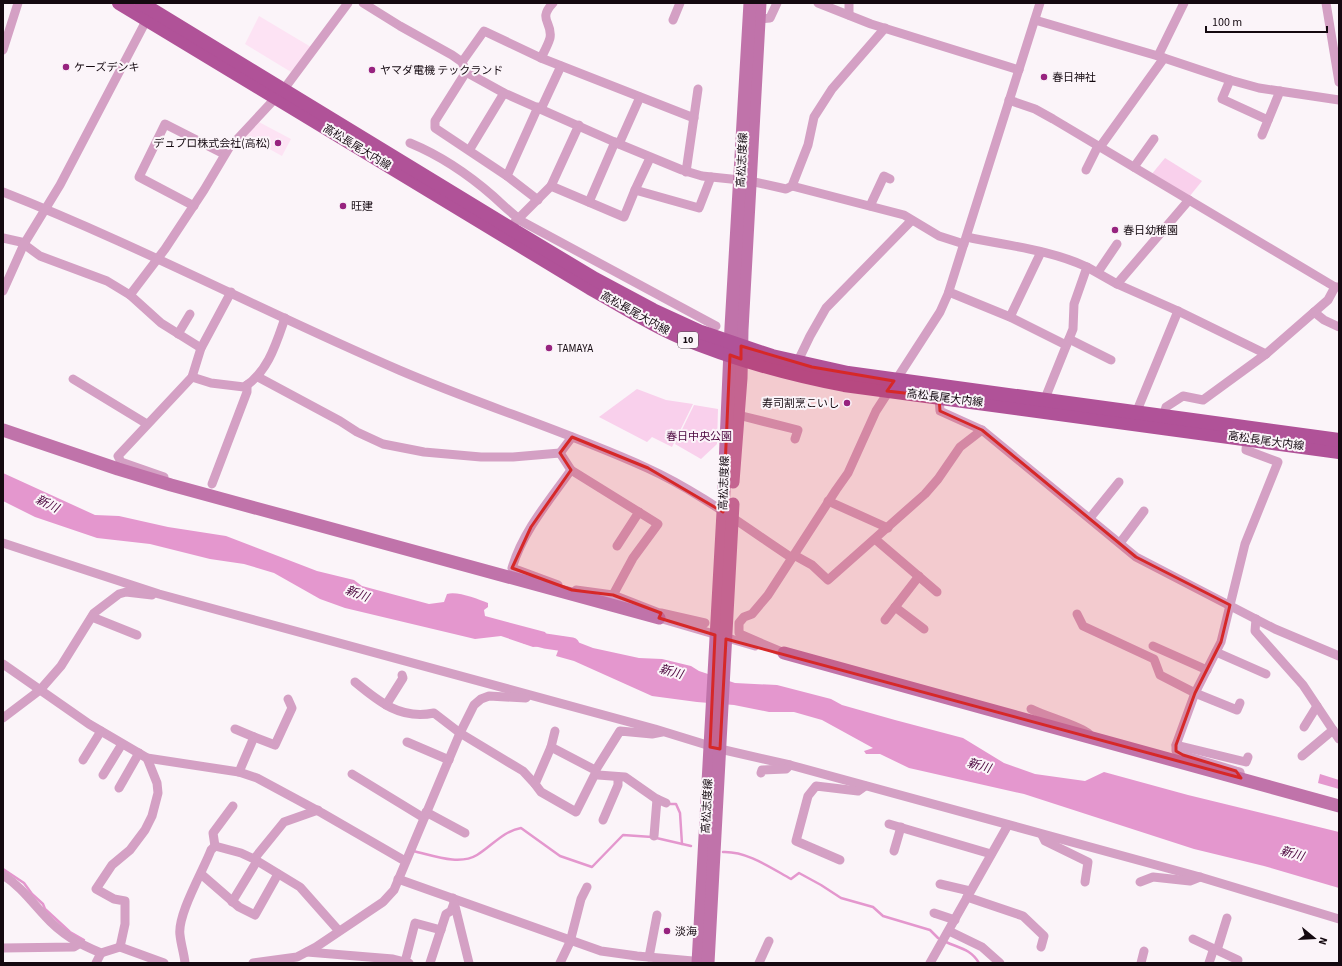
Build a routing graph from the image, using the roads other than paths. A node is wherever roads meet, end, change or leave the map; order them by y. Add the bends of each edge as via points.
1 (18, 3) edge
2 (119, 3) edge
3 (141, 3) edge
4 (348, 3) edge
5 (362, 3) edge
6 (553, 3) edge
7 (680, 3) edge
8 (750, 3) edge
9 (760, 3) edge
10 (777, 3) edge
11 (818, 3) edge
12 (849, 3) edge
13 (1040, 3) edge
14 (1184, 3) edge
15 (1326, 3) edge
16 (849, 15) junction
17 (147, 19) junction
18 (759, 19) junction
19 (673, 20) dead end
20 (1035, 20) junction
21 (885, 28) junction
22 (3, 50) edge
23 (1161, 57) junction
24 (541, 58) junction
25 (462, 62) junction
26 (560, 66) junction
27 (1019, 70) junction
28 (1338, 70) edge
29 (466, 72) junction
30 (1230, 80) junction
31 (1339, 82) edge
32 (698, 89) dead end
33 (1280, 91) junction
34 (280, 93) junction
35 (504, 93) junction
36 (640, 97) junction
37 (1009, 100) junction
38 (1339, 100) edge
39 (539, 108) junction
40 (694, 118) junction
41 (1268, 120) junction
42 (579, 125) junction
43 (1262, 135) dead end
44 (1154, 139) dead end
45 (410, 143) dead end
46 (617, 143) junction
47 (1099, 147) junction
48 (470, 149) junction
49 (224, 154) junction
50 (650, 158) junction
51 (1134, 168) junction
52 (1086, 170) dead end
53 (686, 172) junction
54 (507, 176) junction
55 (711, 176) junction
56 (890, 179) dead end
57 (745, 181) junction
58 (551, 186) junction
59 (792, 186) junction
60 (636, 190) junction
61 (3, 192) edge
62 (538, 200) junction
63 (1189, 200) junction
64 (589, 202) junction
65 (194, 206) junction
66 (870, 206) junction
67 (44, 209) junction
68 (911, 220) junction
69 (510, 227) junction
70 (3, 238) edge
71 (965, 241) junction
72 (24, 244) junction
73 (1117, 244) dead end
74 (1041, 252) junction
75 (158, 258) junction
76 (1087, 267) junction
77 (1098, 272) junction
78 (1117, 284) junction
79 (1337, 287) edge
80 (3, 291) edge
81 (231, 292) junction
82 (949, 292) junction
83 (130, 295) junction
84 (1178, 311) junction
85 (1314, 312) junction
86 (190, 314) dead end
87 (1010, 317) junction
88 (285, 318) junction
89 (716, 326) dead end
90 (1339, 327) edge
91 (178, 334) junction
92 (1068, 342) junction
93 (201, 348) junction
94 (736, 351) junction
95 (1266, 354) junction
96 (1111, 360) dead end
97 (797, 363) junction
98 (192, 377) junction
99 (258, 377) junction
100 (73, 379) dead end
101 (247, 385) junction
102 (890, 386) junction
103 (938, 397) junction
104 (1044, 401) junction
105 (1136, 413) junction
106 (738, 415) junction
107 (1163, 417) junction
108 (146, 424) junction
109 (3, 430) edge
110 (982, 430) junction
111 (572, 437) junction
112 (795, 438) dead end
113 (1247, 439) junction
114 (1339, 440) edge
115 (1281, 444) junction
116 (63, 450) junction
117 (1339, 452) edge
118 (560, 453) junction
119 (118, 456) junction
120 (1278, 462) junction
121 (570, 470) junction
122 (1119, 482) dead end
123 (212, 484) dead end
124 (171, 485) junction
125 (828, 501) junction
126 (1144, 511) dead end
127 (639, 512) junction
128 (728, 515) junction
129 (1090, 518) junction
130 (888, 528) junction
131 (875, 539) junction
132 (3, 543) edge
133 (1120, 543) junction
134 (617, 546) dead end
135 (793, 557) junction
136 (919, 576) junction
137 (938, 592) dead end
138 (159, 594) junction
139 (613, 595) junction
140 (1230, 605) junction
141 (895, 607) junction
142 (1077, 614) dead end
143 (660, 615) junction
144 (92, 617) junction
145 (1256, 619) junction
146 (885, 620) dead end
147 (705, 623) dead end
148 (924, 629) dead end
149 (137, 635) dead end
150 (726, 636) junction
151 (1154, 646) dead end
152 (1216, 652) junction
153 (784, 653) junction
154 (1339, 656) edge
155 (3, 664) edge
156 (1207, 670) junction
157 (1266, 674) dead end
158 (402, 675) dead end
159 (355, 682) dead end
160 (40, 690) junction
161 (1194, 693) junction
162 (534, 696) junction
163 (288, 699) dead end
164 (1240, 703) dead end
165 (386, 705) junction
166 (1317, 706) junction
167 (1031, 709) dead end
168 (3, 718) edge
169 (1304, 727) dead end
170 (235, 729) dead end
171 (1333, 730) junction
172 (101, 731) junction
173 (555, 731) dead end
174 (665, 732) junction
175 (460, 733) junction
176 (254, 737) junction
177 (1093, 738) junction
178 (1339, 739) edge
179 (407, 742) dead end
180 (122, 744) junction
181 (715, 744) junction
182 (1176, 745) junction
183 (551, 747) junction
184 (143, 756) junction
185 (1302, 756) dead end
186 (1248, 757) dead end
187 (83, 760) dead end
188 (449, 760) junction
189 (790, 765) junction
190 (595, 771) junction
191 (239, 772) junction
192 (761, 773) dead end
193 (352, 774) dead end
194 (103, 775) dead end
195 (618, 777) junction
196 (1241, 778) junction
197 (535, 784) junction
198 (865, 786) junction
199 (119, 788) dead end
200 (657, 799) junction
201 (666, 803) dead end
202 (221, 806) dead end
203 (1339, 806) edge
204 (318, 810) junction
205 (425, 815) junction
206 (602, 820) dead end
207 (889, 824) dead end
208 (1008, 825) junction
209 (901, 827) junction
210 (465, 833) dead end
211 (1041, 834) junction
212 (654, 836) dead end
213 (215, 846) junction
214 (894, 851) dead end
215 (991, 854) junction
216 (255, 860) junction
217 (840, 860) dead end
218 (406, 861) junction
219 (201, 874) junction
220 (278, 874) junction
221 (3, 875) edge
222 (1200, 877) junction
223 (398, 879) junction
224 (1085, 882) dead end
225 (1140, 882) dead end
226 (940, 884) dead end
227 (587, 887) dead end
228 (969, 894) junction
229 (454, 901) junction
230 (232, 902) junction
231 (934, 913) dead end
232 (657, 915) dead end
233 (1226, 918) dead end
234 (1339, 919) edge
235 (955, 920) junction
236 (441, 930) junction
237 (339, 931) junction
238 (949, 931) junction
239 (1193, 939) dead end
240 (569, 940) junction
241 (769, 941) dead end
242 (79, 944) junction
243 (120, 947) junction
244 (1041, 947) dead end
245 (3, 948) edge
246 (1216, 949) junction
247 (1144, 951) dead end
248 (307, 952) junction
249 (101, 953) junction
250 (649, 957) junction
251 (635, 960) edge
252 (1238, 960) dead end
253 (96, 963) edge
254 (164, 963) edge
255 (185, 963) edge
256 (253, 963) edge
257 (406, 963) edge
258 (430, 963) edge
259 (469, 963) edge
260 (560, 963) edge
261 (703, 963) edge
262 (759, 963) edge
263 (930, 963) edge
264 (1000, 963) edge
265 (1141, 963) edge
266 (1209, 963) edge

1 - 22 street
2 - 17 main road, 高松長尾大内線 / 10
3 - 34 main road, 高松長尾大内線 / 10
4 - 34 street
5 - 25 street
6 - 24 street via 546,10 550,36
7 - 19 street
8 - 57 main road, 高松志度線
9 - 18 main road, 高松志度線
10 - 18 street via 770,18
11 - 16 street
12 - 16 street
13 - 20 street
14 - 23 street
15 - 28 street
16 - 21 street
17 - 34 main road, 高松長尾大内線 / 10
17 - 67 street via 60,185
18 - 57 main road, 高松志度線
20 - 23 street
20 - 27 street
21 - 27 street
21 - 59 street via 832,89 814,117 808,145
23 - 30 street
23 - 47 street
24 - 25 street via 484,30
24 - 26 street
25 - 29 street
26 - 36 street
26 - 39 street
27 - 37 street
28 - 31 street
29 - 35 street
29 - 48 street via 435,121 435,128
30 - 33 street
30 - 41 street via 1222,99
32 - 40 street
33 - 38 street
33 - 41 street
34 - 49 street
34 - 69 main road, 高松長尾大内線 / 10
35 - 39 street
35 - 48 street
36 - 40 street
36 - 46 street
37 - 47 street via 1035,109
37 - 71 street
39 - 42 street
39 - 54 street
40 - 53 street
41 - 43 street
42 - 46 street
42 - 58 street
44 - 51 street
45 - 69 street via 431,153 488,192
46 - 50 street
46 - 64 street
47 - 51 street
47 - 52 street
48 - 54 street
49 - 65 street
49 - 65 street via 165,124 139,177
50 - 53 street
50 - 60 street
51 - 63 street
53 - 55 street
54 - 62 street
55 - 57 street
55 - 60 street via 699,208
56 - 66 street via 884,176
57 - 59 street via 786,189
57 - 94 main road, 高松志度線
58 - 62 street
58 - 64 street
59 - 66 street
60 - 64 street via 624,217
61 - 67 street
62 - 69 street
63 - 78 street
63 - 79 street
65 - 75 street
66 - 68 street via 904,215
67 - 72 street
67 - 75 street
68 - 71 street via 939,236
68 - 97 street via 826,308
69 - 89 street
69 - 94 main road, 高松長尾大内線 / 10 via 648,321 678,336
70 - 72 street
71 - 74 street
71 - 82 street
72 - 80 street
72 - 83 street via 40,256 107,281
73 - 77 street
74 - 76 street via 1069,258
74 - 87 street
75 - 81 street
75 - 83 street
76 - 77 street
76 - 92 street via 1074,304 1073,329
77 - 78 street
78 - 84 street
79 - 85 street via 1328,300
81 - 88 street
81 - 93 street
82 - 87 street
82 - 102 street via 940,312
83 - 91 street via 161,323
84 - 95 street
84 - 105 street
85 - 90 street
85 - 95 street
86 - 91 street
87 - 92 street
88 - 99 street via 271,356
88 - 111 street via 470,400
91 - 93 street
92 - 96 street
92 - 104 street
93 - 98 street
94 - 97 main road, 高松長尾大内線 / 10
94 - 102 main road, 高松長尾大内線 / 10 via 811,378
94 - 106 main road, 高松志度線
94 - 128 main road, 高松志度線
95 - 107 street via 1203,400 1182,396 1166,407
97 - 102 main road, 高松長尾大内線 / 10
98 - 101 street via 211,383 244,387
98 - 108 street
99 - 101 street
99 - 118 street via 383,444 424,452 481,457
100 - 108 street
101 - 123 street via 247,392
102 - 103 main road, 高松長尾大内線 / 10
102 - 104 main road, 高松長尾大内線 / 10
102 - 125 street via 865,432 848,473
103 - 110 street via 940,411
103 - 113 main road, 高松長尾大内線 / 10
104 - 105 main road, 高松長尾大内線 / 10
105 - 107 main road, 高松長尾大内線 / 10
106 - 112 street via 798,430
106 - 128 main road, 高松志度線
107 - 114 main road, 高松長尾大内線 / 10
108 - 119 street
109 - 116 main road
110 - 129 street
110 - 130 street via 960,446 925,494
111 - 118 street
111 - 128 street via 648,468
113 - 115 main road, 高松長尾大内線 / 10
113 - 120 street via 1246,450
115 - 117 main road, 高松長尾大内線 / 10
115 - 120 street
116 - 119 street via 71,447 107,459
116 - 124 main road
118 - 121 street
119 - 124 street via 121,462 168,478
120 - 140 street via 1245,544
121 - 127 street
121 - 139 street via 531,527 517,552 512,568 572,590
122 - 129 street
124 - 143 main road
125 - 130 street
125 - 135 street
126 - 133 street
127 - 134 street
127 - 139 street via 658,524 633,558
128 - 135 street
128 - 150 main road, 高松志度線
129 - 133 street
130 - 131 street
131 - 135 street via 828,580 812,565
131 - 136 street
132 - 138 street
133 - 140 street via 1136,556
135 - 150 street via 752,614 741,620
136 - 137 street
136 - 141 street
138 - 144 street via 119,594
138 - 162 street
139 - 143 street
140 - 145 street
140 - 152 street
141 - 146 street
141 - 148 street
142 - 161 street via 1083,626 1154,659 1160,675
143 - 147 street
143 - 150 street
144 - 149 street
144 - 160 street via 61,666
145 - 154 street
145 - 166 street via 1255,631 1290,669
150 - 153 street
150 - 153 street via 747,638
150 - 181 main road, 高松志度線
151 - 156 street
152 - 156 street
152 - 157 street via 1249,662
153 - 177 main road
155 - 160 street
156 - 161 street
158 - 165 street via 403,678
159 - 165 street
160 - 168 street
160 - 172 street
161 - 164 street via 1237,710
161 - 182 street
162 - 174 street
162 - 175 street via 489,696 481,699 474,705
163 - 176 street via 292,708 275,745
165 - 175 street via 410,715 434,713
166 - 169 street
166 - 171 street
167 - 177 street via 1049,718 1085,729
170 - 176 street
171 - 178 street
171 - 185 street
172 - 180 street
172 - 187 street
173 - 183 street
174 - 181 street
174 - 190 street via 652,734 620,731
175 - 188 street
175 - 197 street via 523,771
176 - 191 street
177 - 196 main road
179 - 188 street
180 - 184 street
180 - 194 street
181 - 189 street
181 - 261 main road, 高松志度線
182 - 186 street via 1246,762
182 - 196 street via 1176,751 1182,755 1240,772
183 - 190 street
183 - 197 street
184 - 191 street
184 - 199 street
184 - 243 street via 157,783 158,793 152,816 130,850 112,865 96,889 114,899 125,901 125,924
188 - 205 street
189 - 192 street via 786,769 762,770
189 - 198 street
190 - 195 street via 598,775
190 - 197 street via 576,812 540,792
191 - 204 street via 257,778
193 - 205 street
195 - 200 street via 624,777
195 - 206 street via 618,785
196 - 203 main road
198 - 208 street
198 - 217 street via 858,791 816,786 808,796 796,841
200 - 201 street
200 - 212 street
202 - 213 street via 231,809 213,833
204 - 216 street via 284,822
204 - 218 street
205 - 210 street
205 - 218 street
207 - 209 street
208 - 211 street
208 - 215 street
209 - 214 street
209 - 215 street
211 - 222 street
211 - 224 street via 1045,841 1088,862
213 - 216 street
213 - 219 street
215 - 228 street
216 - 220 street
216 - 230 street
218 - 223 street
219 - 230 street
219 - 255 street via 182,915 179,935
220 - 230 street via 255,915
220 - 237 street via 300,887
221 - 242 street via 17,884 46,917
222 - 225 street via 1190,881 1153,877
222 - 234 street
223 - 229 street
223 - 237 street via 394,890 383,902
226 - 228 street
227 - 240 street
228 - 235 street
228 - 244 street via 1023,916 1044,936
229 - 236 street
229 - 240 street
229 - 259 street
231 - 235 street
232 - 250 street
233 - 246 street
235 - 238 street
236 - 257 street via 415,923
236 - 258 street
237 - 248 street
238 - 263 street
238 - 264 street via 982,947
239 - 246 street
240 - 251 street
240 - 260 street
241 - 262 street
242 - 245 street via 74,947
242 - 249 street
243 - 249 street
243 - 254 street
246 - 252 street
246 - 266 street
247 - 265 street
248 - 256 street via 297,957
248 - 257 street
249 - 253 street
250 - 251 street
250 - 261 street

